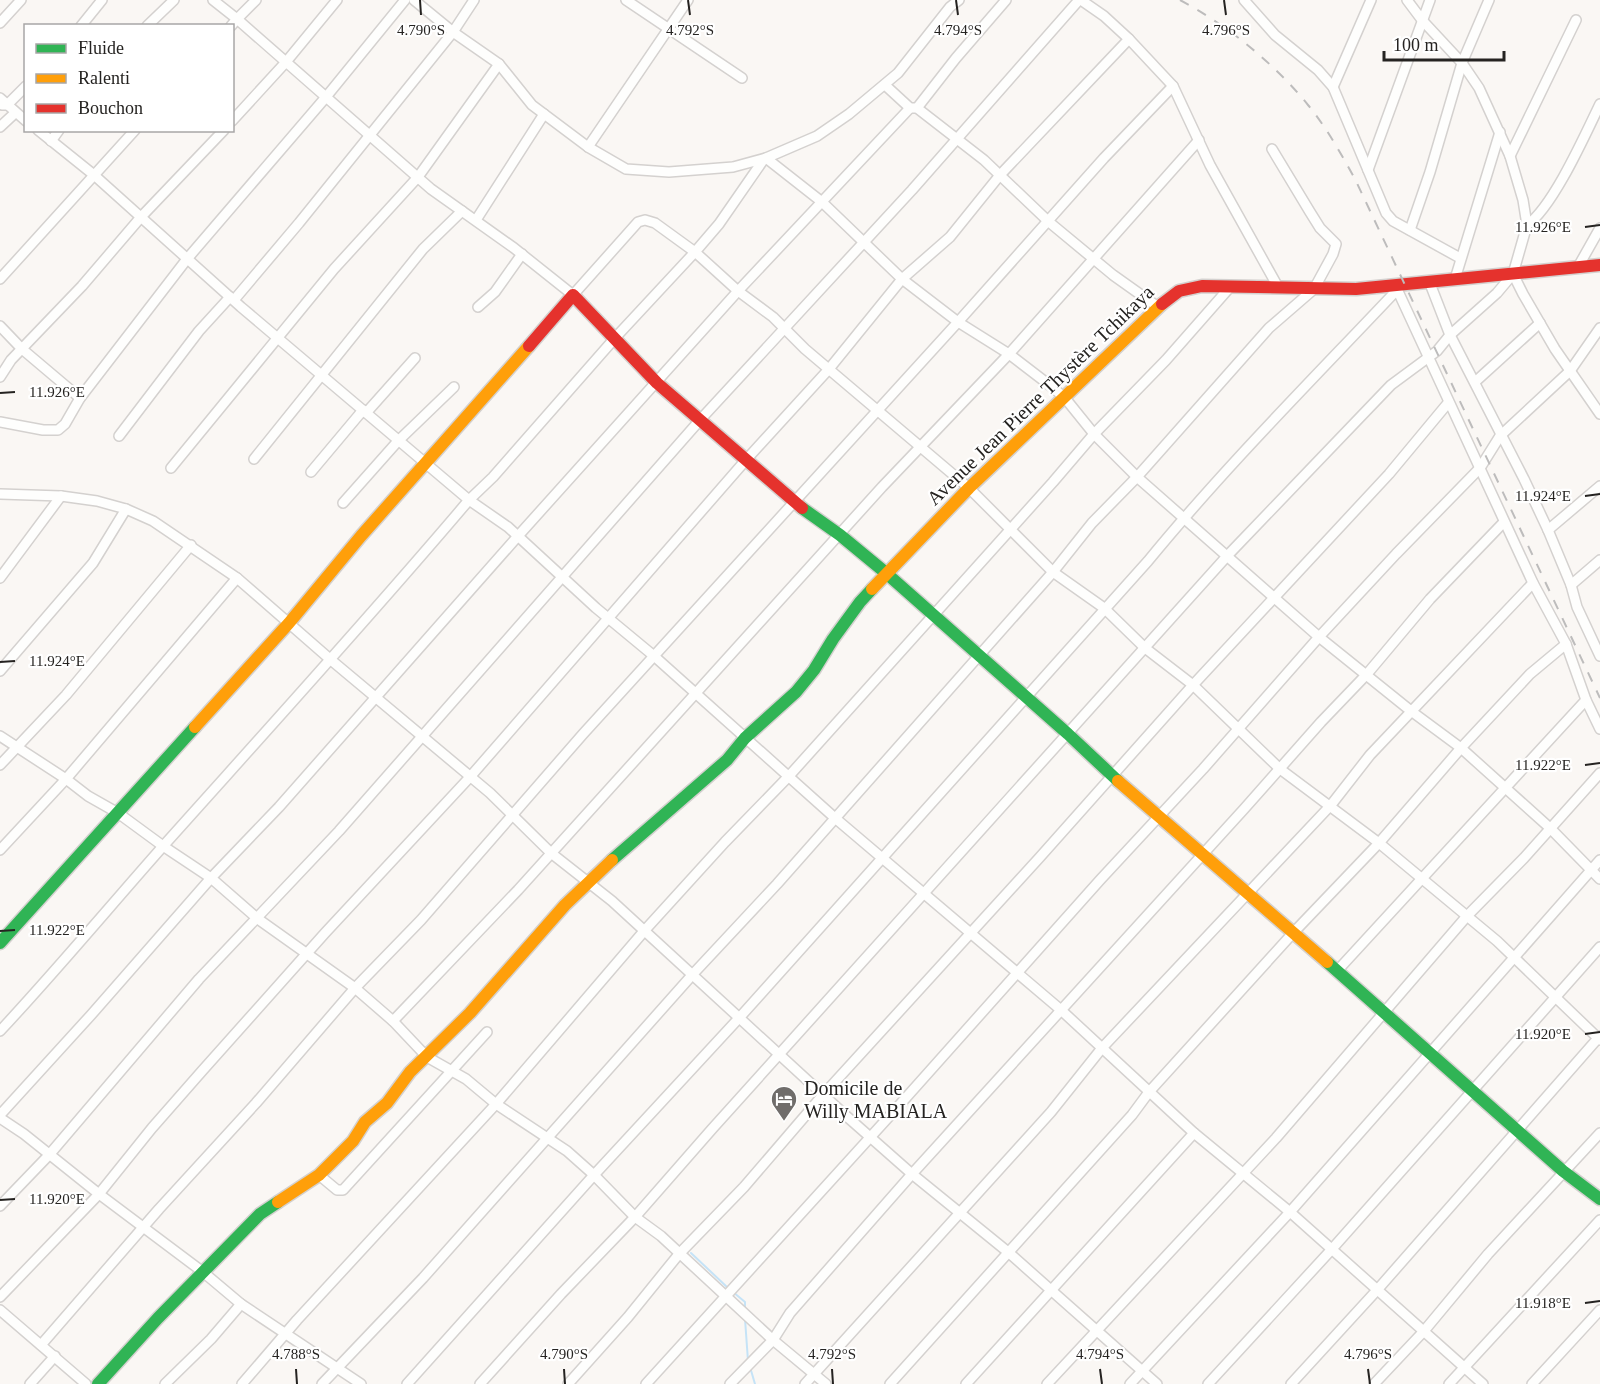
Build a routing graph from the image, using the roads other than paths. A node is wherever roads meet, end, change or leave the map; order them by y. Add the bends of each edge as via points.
1 (21, 0) edge
2 (102, 0) edge
3 (174, 0) edge
4 (213, 0) edge
5 (256, 0) edge
6 (337, 0) edge
7 (405, 0) edge
8 (414, 0) edge
9 (474, 0) edge
10 (626, 0) edge
11 (688, 0) edge
12 (959, 0) edge
13 (1006, 0) edge
14 (1080, 0) edge
15 (1244, 0) edge
16 (1371, 0) edge
17 (1407, 0) edge
18 (1430, 0) edge
19 (1489, 0) edge
20 (1422, 20) junction
21 (1576, 20) dead end
22 (234, 22) edge
23 (0, 23) edge
24 (83, 24) edge
25 (149, 24) edge
26 (669, 30) junction
27 (453, 32) junction
28 (1129, 39) junction
29 (286, 62) junction
30 (1462, 63) junction
31 (499, 64) junction
32 (742, 78) dead end
33 (885, 85) junction
34 (1173, 86) junction
35 (24, 87) edge
36 (1334, 87) junction
37 (326, 97) junction
38 (2, 103) edge
39 (1600, 104) edge
40 (914, 108) junction
41 (15, 113) junction
42 (544, 114) junction
43 (234, 119) edge
44 (24, 120) edge
45 (0, 127) edge
46 (40, 132) edge
47 (58, 132) edge
48 (133, 132) edge
49 (222, 132) edge
50 (1500, 132) junction
51 (369, 135) junction
52 (958, 138) junction
53 (1199, 140) junction
54 (51, 141) junction
55 (588, 147) junction
56 (1272, 149) dead end
57 (1510, 156) junction
58 (765, 159) junction
59 (1368, 170) junction
60 (94, 175) junction
61 (1000, 175) junction
62 (418, 177) junction
63 (822, 202) junction
64 (462, 211) junction
65 (141, 218) junction
66 (476, 220) junction
67 (1049, 222) junction
68 (1527, 225) junction
69 (1600, 228) edge
70 (1410, 230) junction
71 (863, 241) junction
72 (695, 252) junction
73 (522, 255) junction
74 (1093, 258) junction
75 (1460, 258) junction
76 (187, 259) junction
77 (1600, 266) edge
78 (1578, 267) junction
79 (1514, 274) junction
80 (0, 279) edge
81 (902, 279) junction
82 (1455, 279) junction
83 (1429, 281) junction
84 (1231, 286) junction
85 (1278, 287) junction
86 (1396, 287) junction
87 (1314, 289) junction
88 (738, 291) junction
89 (573, 295) junction
90 (232, 298) junction
91 (478, 307) dead end
92 (1158, 307) junction
93 (958, 322) junction
94 (1540, 322) junction
95 (0, 326) edge
96 (1600, 328) edge
97 (785, 330) junction
98 (1450, 335) junction
99 (278, 338) junction
100 (615, 338) junction
101 (22, 349) junction
102 (1009, 354) junction
103 (1430, 357) junction
104 (416, 358) dead end
105 (829, 369) junction
106 (1570, 371) junction
107 (320, 374) junction
108 (0, 377) edge
109 (1475, 382) junction
110 (657, 383) junction
111 (454, 387) dead end
112 (80, 398) junction
113 (1065, 398) junction
114 (1448, 403) junction
115 (877, 411) junction
116 (364, 412) junction
117 (1600, 414) edge
118 (700, 420) junction
119 (0, 422) edge
120 (1094, 434) junction
121 (119, 436) dead end
122 (1500, 436) junction
123 (399, 441) junction
124 (920, 447) junction
125 (254, 459) dead end
126 (745, 461) junction
127 (426, 464) junction
128 (171, 468) dead end
129 (1480, 468) junction
130 (311, 472) dead end
131 (1137, 477) junction
132 (1600, 486) edge
133 (969, 488) junction
134 (0, 494) edge
135 (61, 496) junction
136 (469, 500) junction
137 (793, 502) junction
138 (343, 504) dead end
139 (126, 509) junction
140 (1184, 518) junction
141 (1504, 522) junction
142 (1010, 529) junction
143 (1548, 530) junction
144 (840, 535) junction
145 (518, 536) junction
146 (191, 545) junction
147 (1228, 555) junction
148 (1600, 560) edge
149 (1053, 572) junction
150 (886, 573) junction
151 (0, 578) edge
152 (237, 578) junction
153 (561, 578) junction
154 (1533, 583) junction
155 (1571, 585) junction
156 (1276, 597) junction
157 (1104, 608) junction
158 (933, 616) junction
159 (607, 618) junction
160 (289, 623) junction
161 (1600, 633) edge
162 (1319, 637) junction
163 (1592, 639) junction
164 (1566, 644) junction
165 (1145, 648) junction
166 (977, 655) junction
167 (654, 656) junction
168 (1600, 656) edge
169 (330, 660) junction
170 (0, 671) edge
171 (1367, 674) junction
172 (1193, 685) junction
173 (696, 694) junction
174 (1025, 696) junction
175 (376, 697) junction
176 (1586, 700) junction
177 (1411, 711) junction
178 (1238, 729) junction
179 (1600, 729) edge
180 (1068, 734) junction
181 (0, 736) edge
182 (423, 737) junction
183 (745, 738) junction
184 (17, 748) junction
185 (1461, 748) junction
186 (0, 765) edge
187 (1280, 769) junction
188 (1600, 773) edge
189 (789, 776) junction
190 (1112, 776) junction
191 (470, 777) junction
192 (66, 779) junction
193 (1504, 787) junction
194 (1331, 805) junction
195 (118, 813) junction
196 (512, 814) junction
197 (1159, 817) junction
198 (835, 818) junction
199 (1550, 828) junction
200 (1379, 843) junction
201 (163, 846) junction
202 (0, 850) edge
203 (551, 853) junction
204 (1202, 854) junction
205 (881, 857) junction
206 (1600, 860) edge
207 (1592, 871) junction
208 (211, 878) junction
209 (1422, 878) junction
210 (1600, 879) edge
211 (591, 882) junction
212 (1250, 893) junction
213 (924, 895) junction
214 (1467, 916) junction
215 (258, 919) junction
216 (645, 930) junction
217 (1293, 933) junction
218 (970, 934) junction
219 (0, 943) edge
220 (1600, 947) edge
221 (308, 953) junction
222 (1515, 957) junction
223 (1337, 971) junction
224 (1018, 973) junction
225 (693, 974) junction
226 (355, 988) junction
227 (1554, 997) junction
228 (1061, 1010) junction
229 (1384, 1012) junction
230 (740, 1017) junction
231 (393, 1021) junction
232 (0, 1031) edge
233 (487, 1032) dead end
234 (1599, 1038) edge
235 (1102, 1048) junction
236 (1430, 1053) junction
237 (780, 1054) junction
238 (427, 1057) junction
239 (452, 1072) junction
240 (1472, 1090) junction
241 (1149, 1092) junction
242 (823, 1095) junction
243 (496, 1104) junction
244 (0, 1116) edge
245 (1518, 1130) junction
246 (1194, 1133) junction
247 (1600, 1133) edge
248 (870, 1137) junction
249 (549, 1138) junction
250 (50, 1155) junction
251 (1563, 1171) junction
252 (1242, 1173) junction
253 (912, 1174) junction
254 (319, 1175) junction
255 (594, 1175) junction
256 (99, 1194) junction
257 (1600, 1199) edge
258 (0, 1206) edge
259 (960, 1212) junction
260 (1290, 1212) junction
261 (636, 1217) junction
262 (1600, 1220) edge
263 (144, 1228) junction
264 (1332, 1250) junction
265 (1008, 1252) junction
266 (679, 1254) junction
267 (203, 1272) junction
268 (1378, 1289) junction
269 (1051, 1291) junction
270 (726, 1295) junction
271 (0, 1297) edge
272 (241, 1304) junction
273 (1600, 1310) edge
274 (1, 1313) edge
275 (1095, 1330) junction
276 (1424, 1331) junction
277 (286, 1334) junction
278 (772, 1340) junction
279 (42, 1345) junction
280 (55, 1356) junction
281 (338, 1367) junction
282 (1464, 1367) junction
283 (1142, 1371) junction
284 (814, 1373) junction
285 (30, 1384) edge
286 (86, 1384) edge
287 (98, 1384) edge
288 (165, 1384) edge
289 (243, 1384) edge
290 (322, 1384) edge
291 (361, 1384) edge
292 (407, 1384) edge
293 (480, 1384) edge
294 (567, 1384) edge
295 (646, 1384) edge
296 (730, 1384) edge
297 (805, 1384) edge
298 (826, 1384) edge
299 (890, 1384) edge
300 (966, 1384) edge
301 (1047, 1384) edge
302 (1130, 1384) edge
303 (1157, 1384) edge
304 (1208, 1384) edge
305 (1291, 1384) edge
306 (1374, 1384) edge
307 (1449, 1384) edge
308 (1483, 1384) edge
309 (1532, 1384) edge

1 - 23 street
2 - 24 street
3 - 25 street
4 - 22 street
5 - 22 street
6 - 29 street
7 - 37 street
8 - 27 street
9 - 27 street
10 - 26 street
11 - 26 street
12 - 33 street
13 - 40 street
14 - 28 street
14 - 52 street
15 - 36 street via 1284,44
16 - 36 street
17 - 20 street
18 - 20 street
19 - 30 street
20 - 30 street
20 - 59 street
21 - 57 street
22 - 29 street
26 - 32 street
26 - 55 street
27 - 31 street
27 - 51 street
28 - 34 street
28 - 61 street
29 - 37 street
29 - 43 street
30 - 50 street
30 - 70 street
31 - 42 street via 524,98
31 - 62 street
33 - 40 street
33 - 58 street via 818,136
34 - 53 street
34 - 67 street
35 - 38 street
36 - 59 street
37 - 51 street
37 - 76 street
38 - 41 street
39 - 68 street via 1542,211
40 - 52 street
40 - 63 street
41 - 44 street
41 - 45 street
42 - 55 street
42 - 66 street
46 - 54 street
47 - 54 street
48 - 60 street
49 - 65 street
50 - 57 street
50 - 75 street
51 - 62 street
51 - 90 street via 299,223
52 - 61 street
52 - 71 street
53 - 74 street
53 - 85 street
54 - 60 street
55 - 58 street via 626,169 669,172 733,167
56 - 87 street via 1320,228 1336,244
57 - 68 street
58 - 63 street
58 - 72 street
59 - 70 street via 1386,213
60 - 65 street
60 - 80 street
61 - 67 street
61 - 81 street via 950,237
62 - 64 street
62 - 99 street via 334,269
63 - 71 street
63 - 88 street
64 - 66 street
64 - 107 street via 423,249
65 - 76 street
65 - 101 street
66 - 73 street
67 - 74 street
67 - 93 street
68 - 79 street
69 - 78 street
70 - 75 street
71 - 81 street
71 - 97 street
72 - 88 street
72 - 89 street via 655,223 638,222
72 - 100 street
73 - 89 street
73 - 91 street via 495,292
74 - 92 street
74 - 102 street
75 - 82 street
76 - 90 street
76 - 112 street
77 - 78 street, Avenue Jean Pierre Thystère Tchikaya
78 - 79 street, Avenue Jean Pierre Thystère Tchikaya
79 - 82 street, Avenue Jean Pierre Thystère Tchikaya
79 - 94 street
79 - 98 street
81 - 93 street
81 - 105 street
82 - 83 street, Avenue Jean Pierre Thystère Tchikaya
83 - 86 street, Avenue Jean Pierre Thystère Tchikaya
83 - 98 street
84 - 85 street, Avenue Jean Pierre Thystère Tchikaya
84 - 92 street, Avenue Jean Pierre Thystère Tchikaya via 1189,288
84 - 120 street
85 - 87 street, Avenue Jean Pierre Thystère Tchikaya
86 - 87 street, Avenue Jean Pierre Thystère Tchikaya
86 - 103 street
86 - 140 street
87 - 131 street via 1269,328
88 - 97 street
88 - 110 street
89 - 100 street
89 - 127 street
90 - 99 street
90 - 121 street via 199,331
92 - 113 street, Avenue Jean Pierre Thystère Tchikaya
93 - 102 street
93 - 115 street
94 - 106 street
94 - 109 street
95 - 101 street
96 - 106 street
97 - 105 street
97 - 118 street
98 - 103 street
98 - 109 street
99 - 107 street
99 - 128 street
100 - 110 street
100 - 136 street
101 - 108 street
101 - 112 street
102 - 113 street
102 - 124 street
103 - 114 street
103 - 147 street via 1391,385
104 - 116 street
105 - 115 street
105 - 126 street
106 - 117 street
106 - 122 street
107 - 116 street
107 - 125 street
109 - 122 street
110 - 118 street
110 - 145 street
111 - 123 street
112 - 119 street via 58,430
113 - 120 street
113 - 133 street, Avenue Jean Pierre Thystère Tchikaya
114 - 129 street
114 - 156 street
115 - 124 street
115 - 137 street
116 - 123 street
116 - 130 street
118 - 126 street
118 - 153 street
120 - 131 street
120 - 142 street
122 - 129 street
122 - 143 street
123 - 127 street
123 - 138 street
124 - 133 street
124 - 144 street
126 - 137 street
126 - 159 street
127 - 136 street
127 - 160 street
129 - 141 street
129 - 162 street
131 - 140 street
131 - 149 street via 1092,523
132 - 143 street
133 - 142 street
133 - 150 street, Avenue Jean Pierre Thystère Tchikaya
134 - 135 street
135 - 139 street
135 - 151 street
136 - 145 street
136 - 169 street
137 - 144 street
137 - 167 street
139 - 146 street
139 - 170 street via 93,563
140 - 147 street
140 - 157 street
141 - 154 street
141 - 171 street via 1430,599
142 - 149 street
142 - 158 street
143 - 155 street
144 - 150 street
144 - 173 street
145 - 153 street
145 - 175 street
146 - 152 street
146 - 184 street
147 - 156 street
147 - 165 street
148 - 155 street
149 - 157 street
149 - 166 street
150 - 158 street
150 - 183 street, Avenue Jean Pierre Thystère Tchikaya via 853,611 796,692
152 - 160 street
152 - 192 street
153 - 159 street
153 - 182 street
154 - 164 street
154 - 177 street
155 - 163 street
156 - 162 street
156 - 172 street
157 - 165 street
157 - 174 street
158 - 166 street
158 - 189 street
159 - 167 street
159 - 191 street
160 - 169 street
160 - 195 street
161 - 163 street
162 - 171 street
162 - 178 street
163 - 168 street
164 - 176 street
164 - 185 street via 1530,674
165 - 172 street
165 - 180 street
166 - 174 street
166 - 198 street
167 - 173 street
167 - 196 street
169 - 175 street
169 - 201 street
171 - 177 street
171 - 187 street
172 - 178 street
172 - 190 street
173 - 183 street
173 - 203 street
174 - 180 street
174 - 205 street
175 - 182 street
175 - 208 street
176 - 179 street
176 - 193 street
177 - 185 street
177 - 194 street
178 - 187 street
178 - 197 street
180 - 190 street
180 - 213 street
181 - 184 street
182 - 191 street
182 - 215 street
183 - 189 street
183 - 211 street, Avenue Jean Pierre Thystère Tchikaya via 727,760 632,841
184 - 186 street
184 - 192 street
185 - 193 street
185 - 200 street
187 - 194 street
187 - 204 street
188 - 199 street
189 - 198 street
189 - 216 street
190 - 197 street
190 - 218 street
191 - 196 street
191 - 221 street
192 - 195 street
192 - 202 street
193 - 199 street
193 - 209 street
194 - 200 street
194 - 212 street
195 - 201 street
195 - 219 street
196 - 203 street
196 - 226 street via 421,920
197 - 204 street
197 - 224 street
198 - 205 street
198 - 225 street
199 - 207 street
199 - 214 street
200 - 209 street
200 - 217 street
201 - 208 street
201 - 232 street
203 - 211 street
203 - 231 street
204 - 212 street
204 - 228 street
205 - 213 street
205 - 230 street
206 - 207 street
207 - 210 street
207 - 222 street
208 - 215 street
208 - 244 street
209 - 214 street
209 - 223 street
211 - 216 street
211 - 238 street, Avenue Jean Pierre Thystère Tchikaya via 565,905
212 - 217 street
212 - 235 street
213 - 218 street
213 - 237 street
214 - 222 street
214 - 229 street
215 - 221 street
215 - 250 street via 199,980
216 - 225 street
216 - 243 street
217 - 223 street
217 - 241 street
218 - 224 street
218 - 242 street
220 - 227 street
221 - 226 street
221 - 256 street via 152,1128
222 - 227 street
222 - 236 street
223 - 229 street
224 - 228 street
224 - 248 street
225 - 230 street
225 - 249 street
226 - 231 street
226 - 263 street
227 - 234 street
227 - 240 street
228 - 235 street
228 - 253 street
229 - 236 street
229 - 252 street
230 - 237 street
230 - 255 street
231 - 238 street
233 - 239 street
234 - 245 street
235 - 241 street
235 - 259 street via 1051,1112
236 - 240 street
236 - 260 street
237 - 242 street
237 - 261 street
238 - 239 street
238 - 254 street, Avenue Jean Pierre Thystère Tchikaya
239 - 243 street
239 - 254 street via 343,1190 337,1190
240 - 245 street
240 - 264 street
241 - 246 street
241 - 265 street
242 - 248 street
242 - 266 street via 744,1187
243 - 249 street
243 - 277 street
244 - 250 street
245 - 251 street
245 - 268 street
246 - 252 street
246 - 269 street
247 - 251 street
248 - 253 street
248 - 270 street
249 - 255 street
249 - 281 street
250 - 256 street
250 - 258 street
251 - 257 street
251 - 276 street
252 - 260 street
252 - 275 street
253 - 259 street
253 - 278 street via 790,1313
254 - 267 street, Avenue Jean Pierre Thystère Tchikaya via 260,1214
255 - 261 street
255 - 292 street
256 - 263 street
256 - 271 street
259 - 265 street
259 - 284 street
260 - 264 street
260 - 283 street
261 - 266 street
261 - 293 street
262 - 282 street
263 - 267 street
263 - 279 street
264 - 268 street
264 - 304 street
265 - 269 street
265 - 299 street
266 - 270 street
266 - 294 street
267 - 272 street
267 - 287 street, Avenue Jean Pierre Thystère Tchikaya
268 - 276 street
268 - 305 street
269 - 275 street
269 - 300 street
270 - 278 street
270 - 295 street
272 - 277 street
272 - 288 street
273 - 309 street
274 - 279 street
275 - 283 street
275 - 301 street
276 - 282 street
276 - 306 street
277 - 281 street
277 - 289 street
278 - 284 street
278 - 296 street
279 - 280 street
280 - 285 street
280 - 286 street
281 - 290 street
281 - 291 street
282 - 307 street
282 - 308 street
283 - 302 street
283 - 303 street
284 - 297 street
284 - 298 street

